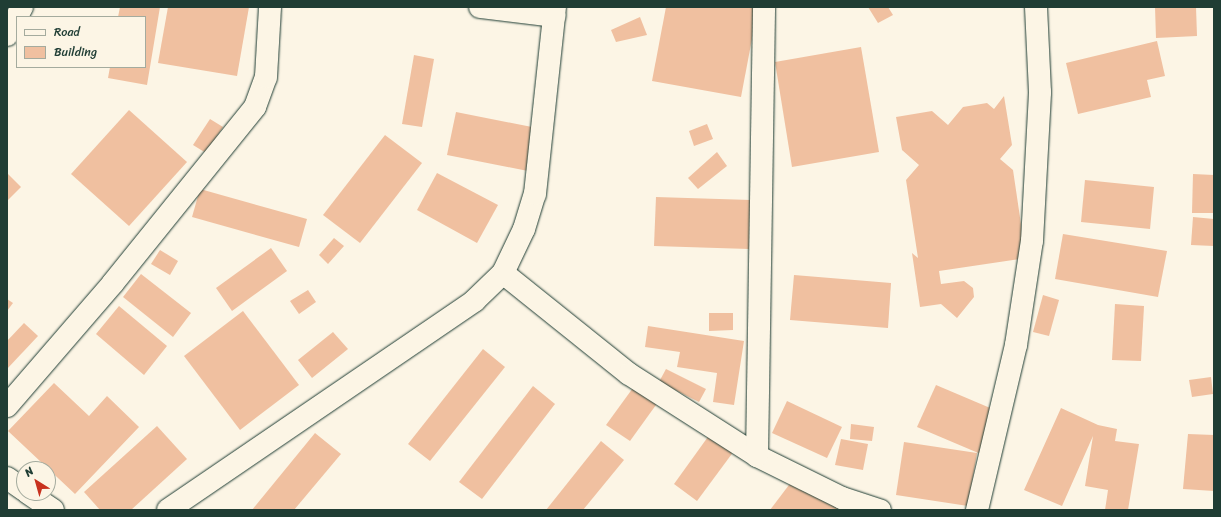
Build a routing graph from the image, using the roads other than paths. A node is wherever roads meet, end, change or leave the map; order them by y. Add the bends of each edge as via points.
1 (22, 7) edge
2 (270, 7) edge
3 (480, 7) edge
4 (764, 7) edge
5 (1036, 7) edge
6 (554, 12) edge
7 (17, 16) edge
8 (16, 18) edge
9 (7, 35) edge
10 (503, 274) junction
11 (7, 406) edge
12 (757, 456) junction
13 (7, 478) edge
14 (16, 484) edge
15 (39, 501) edge
16 (52, 510) edge
17 (168, 510) edge
18 (880, 510) edge
19 (977, 510) edge

1 - 7 street
2 - 11 street via 266,77 255,107 113,283
3 - 6 street
4 - 12 street
5 - 19 street via 1040,92 1032,241 1016,345
6 - 10 street via 535,194 524,230
8 - 9 street
10 - 12 street via 628,374
10 - 17 street via 474,301
12 - 18 street via 842,498
13 - 14 street
15 - 16 street

